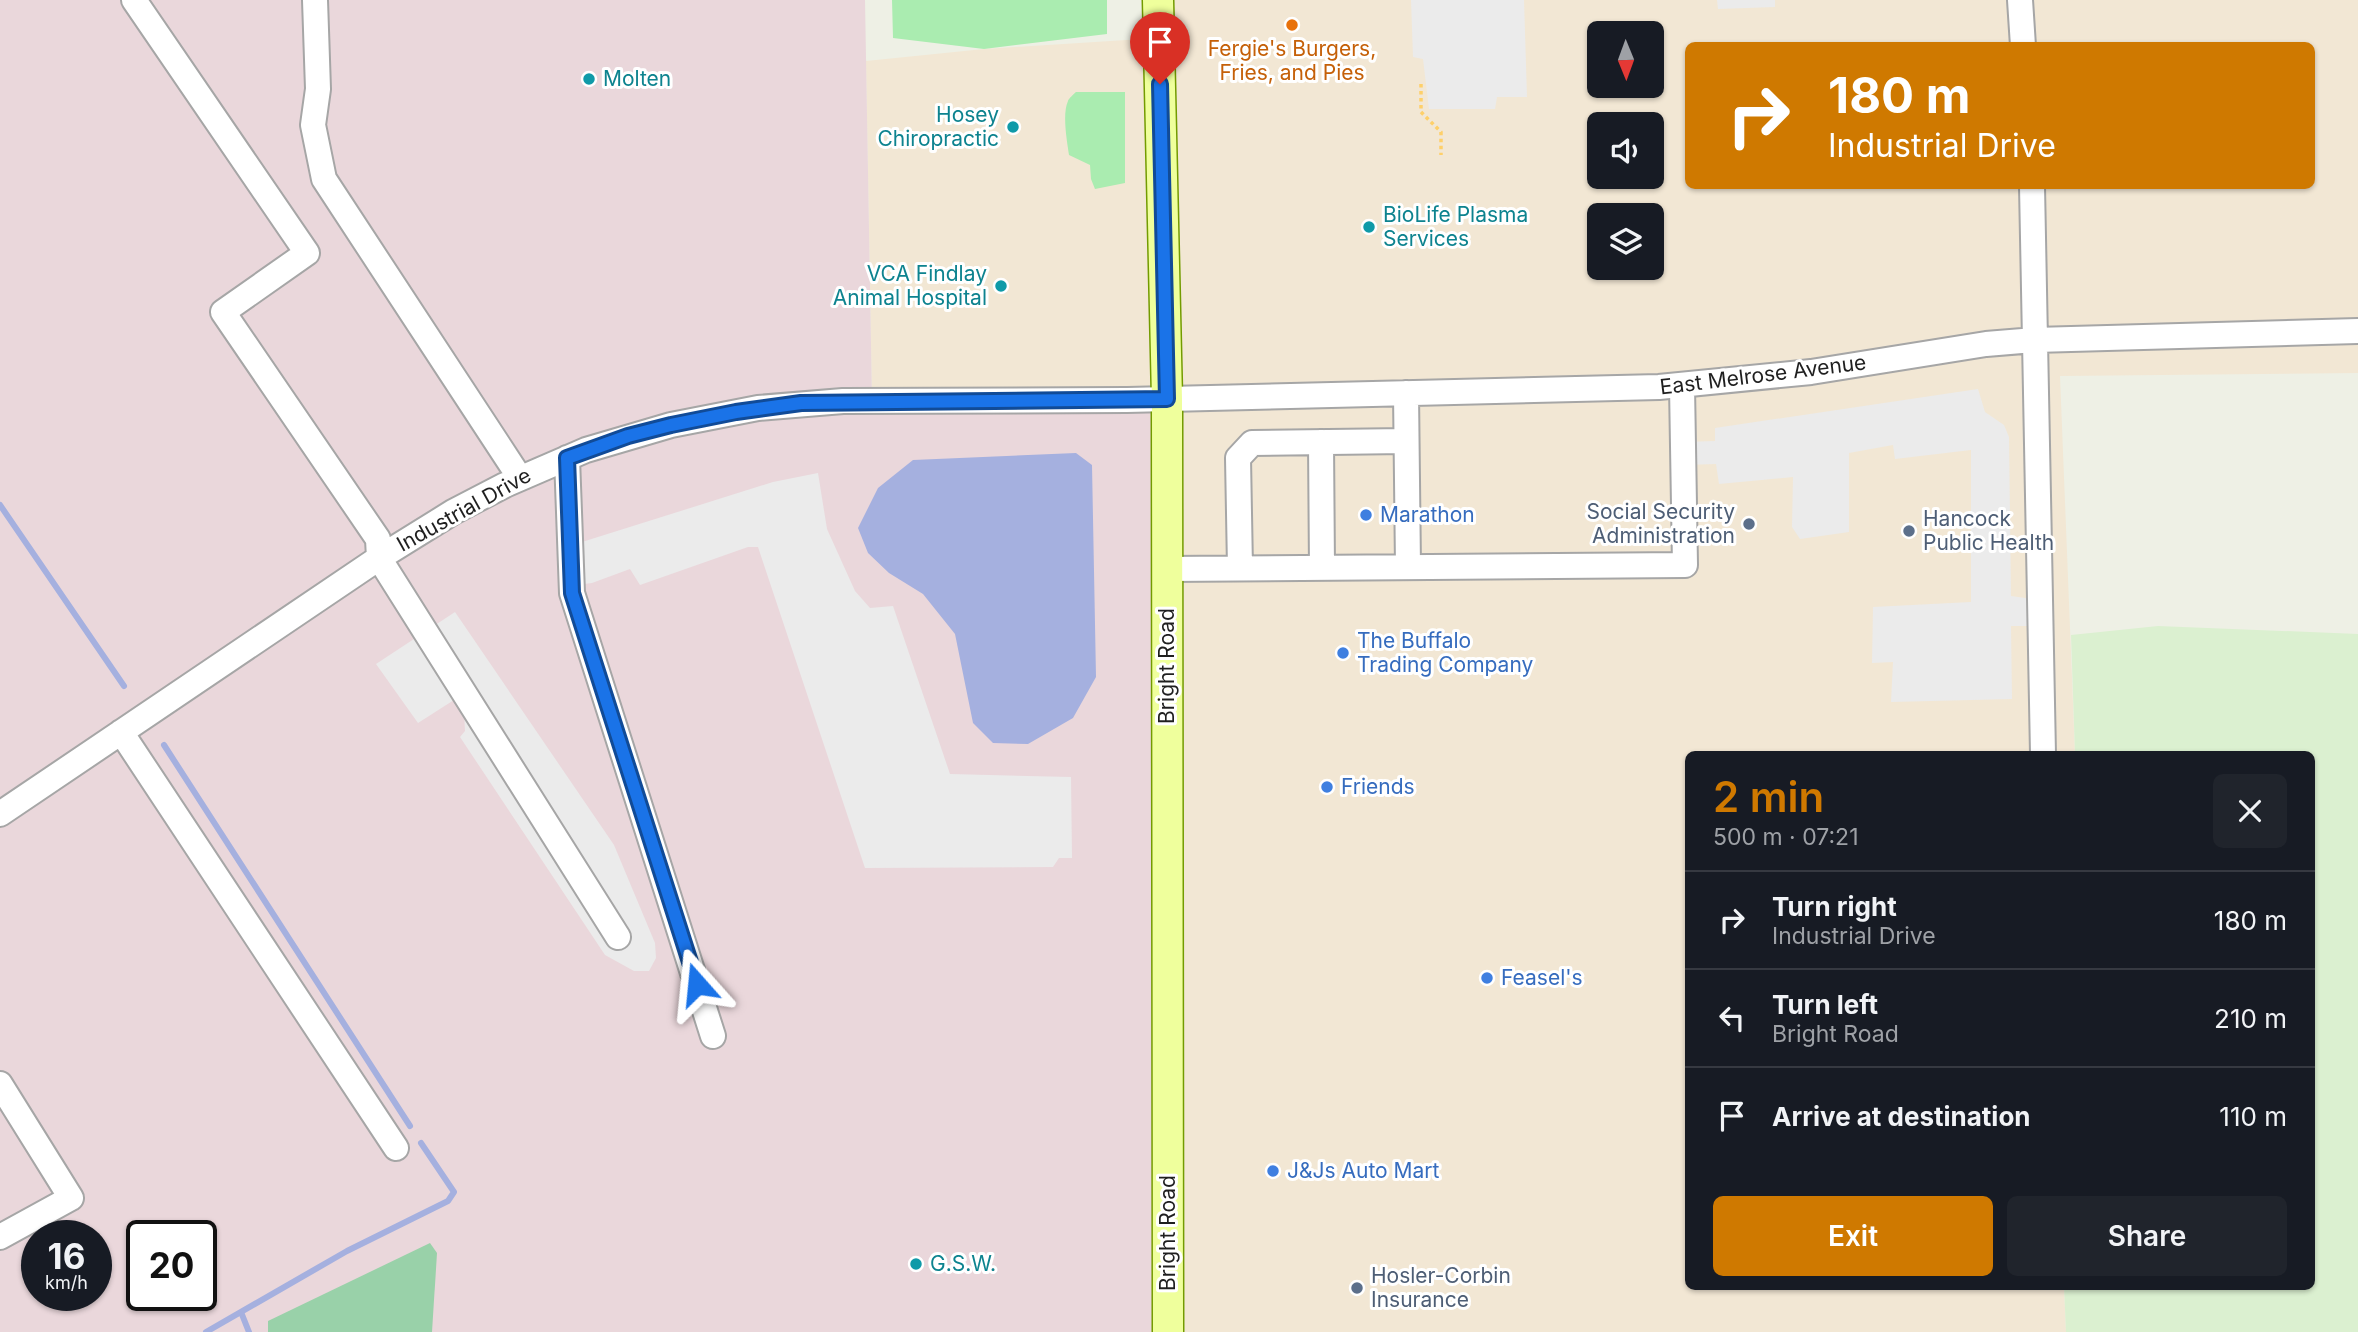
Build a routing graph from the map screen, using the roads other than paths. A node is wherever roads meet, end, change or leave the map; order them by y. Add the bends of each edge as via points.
1 (134, 0) edge
2 (315, 0) edge
3 (1158, 0) edge
4 (2020, 0) edge
5 (2023, 42) edge
6 (2032, 189) edge
7 (2358, 331) edge
8 (2035, 340) junction
9 (1682, 386) junction
10 (1406, 393) junction
11 (1167, 399) junction
12 (1406, 441) junction
13 (1321, 442) junction
14 (567, 458) junction
15 (520, 478) junction
16 (379, 558) junction
17 (1408, 567) junction
18 (1240, 568) junction
19 (1322, 568) junction
20 (1167, 569) junction
21 (121, 732) junction
22 (2043, 751) edge
23 (0, 814) edge
24 (618, 937) dead end
25 (713, 1036) dead end
26 (0, 1084) edge
27 (396, 1148) dead end
28 (0, 1237) edge
29 (1168, 1332) edge

1 - 16 street via 307,253 223,312 378,538
2 - 15 street via 318,89 313,125 324,179
3 - 11 main road, Bright Road
4 - 5 street
6 - 8 street
7 - 8 street, East Melrose Avenue
8 - 9 street, East Melrose Avenue
8 - 22 street
9 - 10 street, East Melrose Avenue
9 - 17 street via 1685,565
10 - 11 street, East Melrose Avenue
10 - 12 street
11 - 14 street, Industrial Drive via 801,403 671,425
11 - 20 main road, Bright Road
12 - 13 street
12 - 17 street
13 - 18 street via 1252,443 1238,458
13 - 19 street
14 - 15 street, Industrial Drive
14 - 25 street via 572,593
15 - 16 street, Industrial Drive
16 - 21 street, Industrial Drive
16 - 24 street
17 - 19 street
18 - 19 street
18 - 20 street
20 - 29 main road, Bright Road
21 - 23 street, Industrial Drive
21 - 27 street
26 - 28 street via 71,1198

